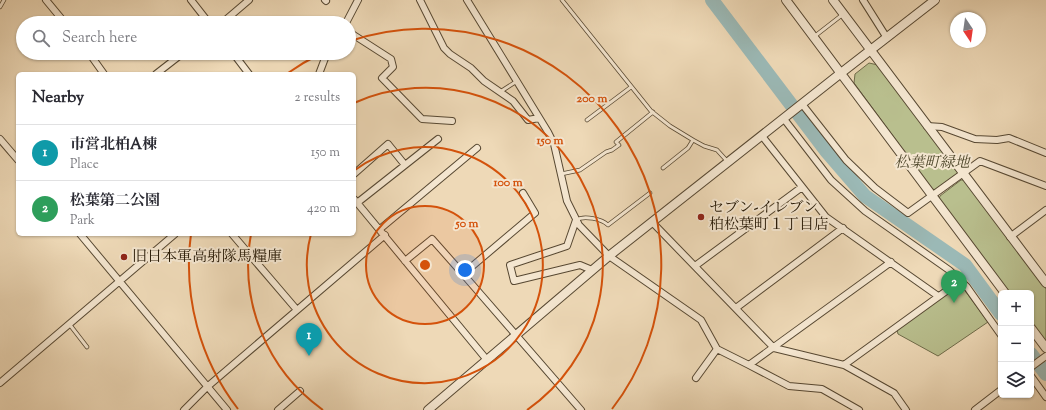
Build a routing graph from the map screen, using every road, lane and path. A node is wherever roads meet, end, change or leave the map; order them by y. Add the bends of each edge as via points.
1 (4, 0) edge
2 (46, 0) edge
3 (191, 0) edge
4 (249, 0) edge
5 (358, 0) edge
6 (420, 0) edge
7 (467, 0) edge
8 (562, 0) edge
9 (786, 0) edge
10 (834, 0) edge
11 (863, 0) edge
12 (935, 0) edge
13 (0, 7) edge
14 (844, 14) junction
15 (59, 16) edge
16 (204, 16) edge
17 (230, 16) edge
18 (350, 16) edge
19 (356, 36) edge
20 (813, 37) junction
21 (887, 38) junction
22 (871, 50) junction
23 (94, 60) edge
24 (174, 60) edge
25 (238, 60) edge
26 (324, 60) edge
27 (103, 72) edge
28 (159, 72) edge
29 (247, 72) edge
30 (320, 72) edge
31 (841, 73) junction
32 (517, 81) junction
33 (631, 86) junction
34 (500, 92) junction
35 (800, 105) junction
36 (653, 112) junction
37 (786, 117) junction
38 (539, 118) junction
39 (587, 120) dead end
40 (452, 121) dead end
41 (927, 126) junction
42 (762, 136) junction
43 (0, 139) edge
44 (438, 139) dead end
45 (693, 140) junction
46 (477, 148) dead end
47 (1046, 153) edge
48 (16, 158) edge
49 (728, 163) junction
50 (405, 165) junction
51 (663, 168) dead end
52 (356, 172) edge
53 (963, 173) junction
54 (561, 174) junction
55 (1046, 186) edge
56 (802, 187) junction
57 (523, 193) dead end
58 (650, 193) dead end
59 (932, 196) junction
60 (356, 201) edge
61 (1046, 210) edge
62 (576, 220) junction
63 (652, 222) junction
64 (843, 228) junction
65 (380, 229) junction
66 (385, 235) junction
67 (82, 236) edge
68 (173, 236) edge
69 (234, 236) edge
70 (1010, 237) junction
71 (609, 256) junction
72 (405, 261) junction
73 (891, 262) junction
74 (695, 266) junction
75 (592, 270) junction
76 (463, 274) junction
77 (119, 280) junction
78 (960, 281) junction
79 (1046, 283) edge
80 (1003, 290) edge
81 (938, 296) junction
82 (736, 308) junction
83 (297, 310) junction
84 (70, 325) junction
85 (998, 331) edge
86 (1034, 332) edge
87 (516, 335) junction
88 (87, 347) dead end
89 (774, 348) junction
90 (1046, 348) edge
91 (717, 349) junction
92 (1045, 357) edge
93 (487, 360) junction
94 (844, 365) junction
95 (1034, 365) edge
96 (749, 366) junction
97 (696, 378) dead end
98 (1034, 380) edge
99 (0, 383) edge
100 (207, 387) junction
101 (300, 391) dead end
102 (998, 392) edge
103 (1046, 397) edge
104 (184, 410) edge
105 (227, 410) edge
106 (278, 410) edge
107 (428, 410) edge
108 (581, 410) edge
109 (859, 410) edge
110 (906, 410) edge
111 (975, 410) edge

1 - 13 lane
2 - 15 street
3 - 16 street
4 - 17 street
5 - 18 street
6 - 34 street via 444,48
7 - 32 street
8 - 33 lane
9 - 20 street
10 - 14 street
11 - 21 street
12 - 21 street
14 - 20 lane
14 - 22 street
19 - 40 street via 391,59 393,67 382,78 422,119
20 - 31 street
21 - 22 street
22 - 31 street
22 - 41 street
23 - 27 street
24 - 28 street
25 - 29 street
26 - 30 street
31 - 35 street
31 - 59 street
32 - 34 lane
32 - 38 street
33 - 36 lane
33 - 39 lane
34 - 38 street via 513,101 528,120
35 - 37 street
35 - 59 street via 846,160 875,188 908,213
36 - 45 lane
36 - 54 lane via 616,142 619,145 612,150 580,170
37 - 42 street
37 - 78 street via 831,180 865,211 949,270
38 - 54 street via 554,144
41 - 47 street via 942,127 975,139 1009,138
41 - 53 street
42 - 49 street
42 - 56 street
43 - 48 street
44 - 50 street
45 - 49 lane via 717,150
45 - 51 lane via 688,148
46 - 65 street
49 - 63 street
50 - 52 street via 388,144
50 - 60 street
53 - 55 street via 980,161
53 - 59 street
53 - 70 street
54 - 62 street via 567,201
56 - 64 street via 826,217
56 - 74 street
57 - 76 street via 535,213
58 - 62 lane via 608,225 596,219
59 - 80 street
60 - 65 street
61 - 70 street
62 - 71 street
62 - 75 street via 567,246 510,265 514,281 580,265
63 - 71 street
63 - 74 street
64 - 73 street
64 - 82 street
65 - 66 street
66 - 72 street
66 - 83 street
67 - 77 street
68 - 77 street
69 - 83 street
70 - 79 street
71 - 75 street
71 - 91 street via 701,320
72 - 76 street via 432,239
72 - 93 street
73 - 81 street
73 - 89 street
74 - 82 street
75 - 87 street
76 - 87 street
77 - 84 street
77 - 100 street
78 - 81 street
78 - 85 street
81 - 94 street
82 - 89 street
83 - 100 street
84 - 88 lane
84 - 99 street
86 - 90 street
87 - 93 street
87 - 108 street
89 - 94 street
89 - 96 street
91 - 96 street
91 - 97 street
92 - 95 street
93 - 107 street
94 - 110 street via 894,394
96 - 109 street via 789,386 822,389
98 - 103 street
100 - 104 street
100 - 105 street
101 - 106 street
102 - 111 street

